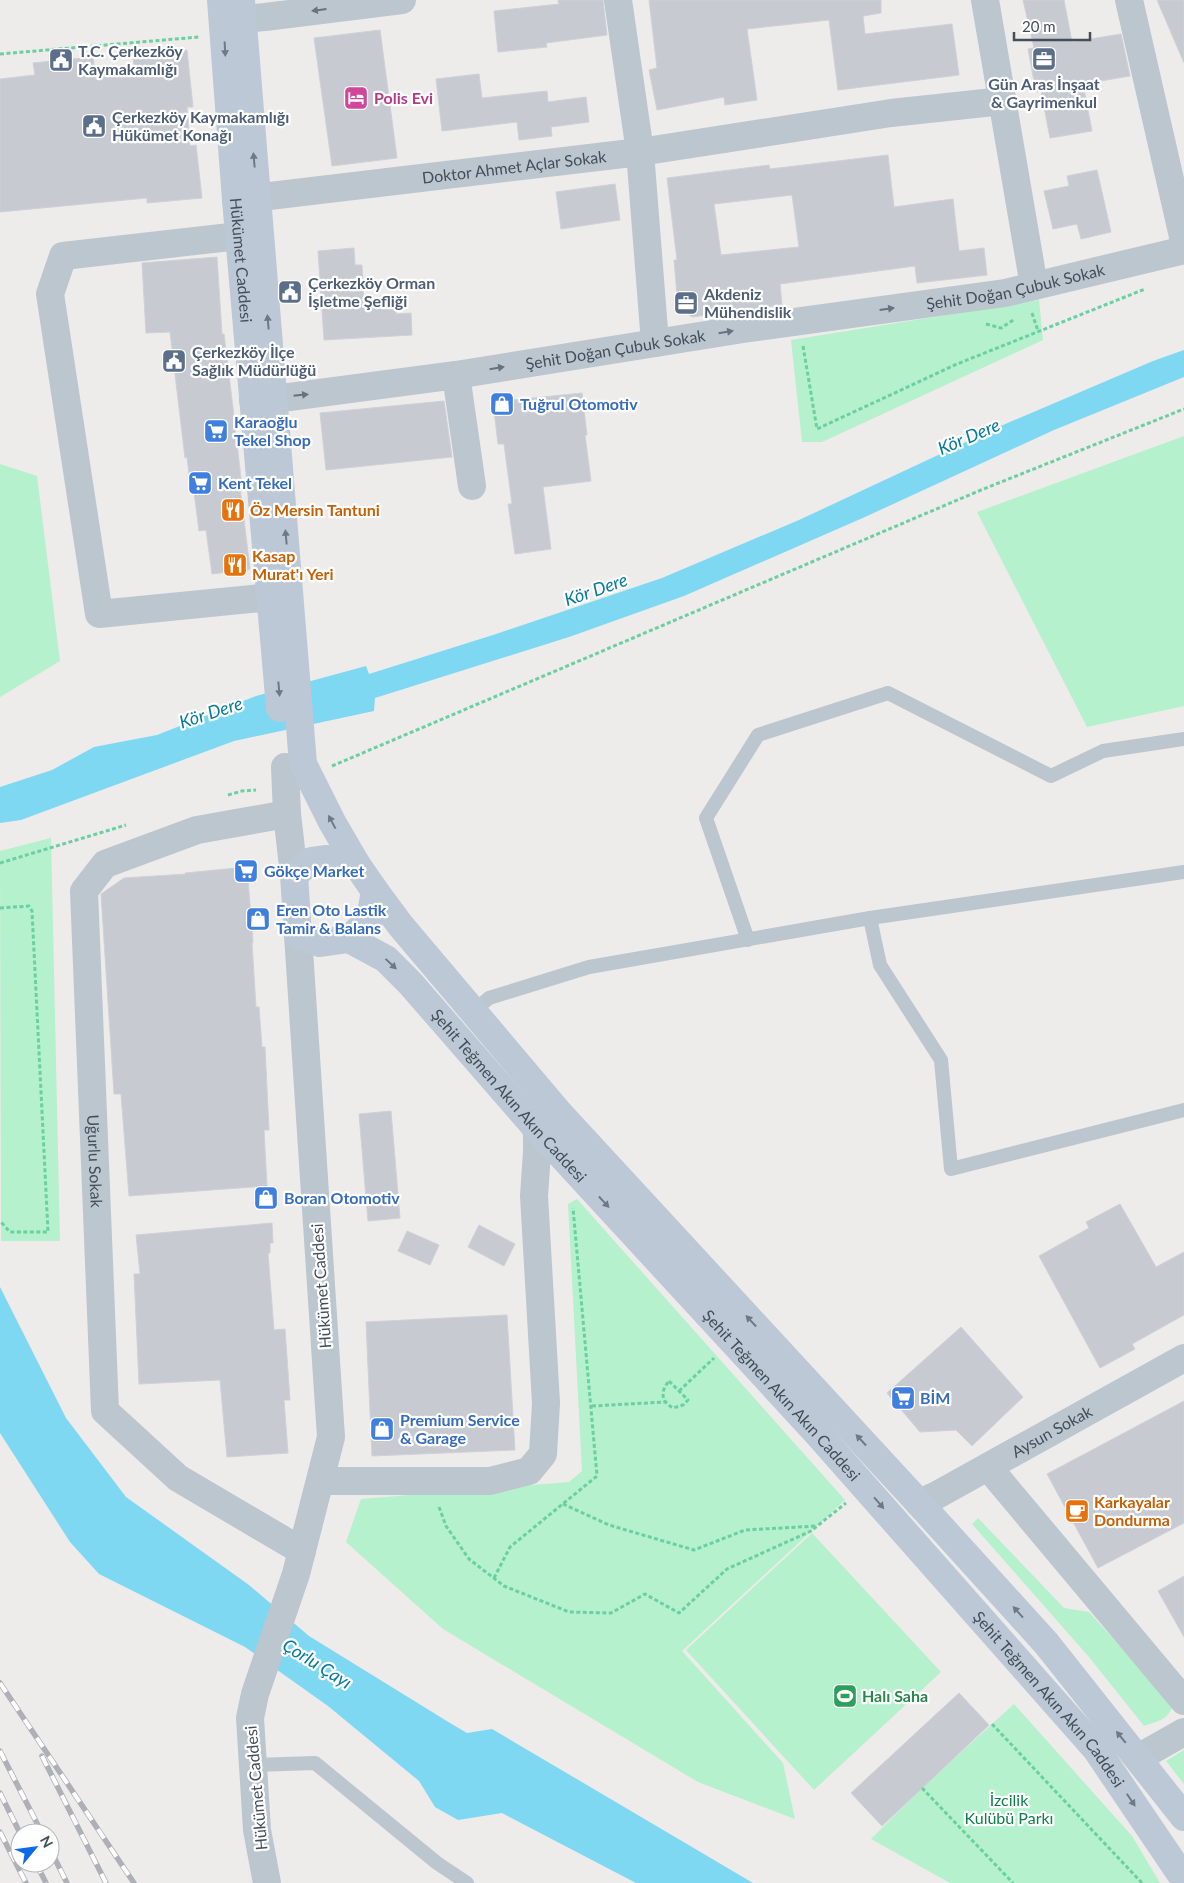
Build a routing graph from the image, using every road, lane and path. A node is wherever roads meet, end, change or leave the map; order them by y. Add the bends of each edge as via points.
1 (402, 0) edge
2 (618, 0) edge
3 (985, 0) edge
4 (1129, 0) edge
5 (227, 15) edge
6 (0, 54) edge
7 (1003, 101) junction
8 (640, 152) junction
9 (250, 202) junction
10 (239, 236) junction
11 (1184, 241) edge
12 (1184, 250) edge
13 (263, 268) junction
14 (1152, 286) dead end
15 (1033, 298) junction
16 (800, 321) junction
17 (1038, 331) junction
18 (655, 343) junction
19 (456, 375) junction
20 (263, 400) junction
21 (1184, 409) edge
22 (472, 486) dead end
23 (271, 597) junction
24 (284, 639) junction
25 (1184, 739) edge
26 (304, 767) junction
27 (287, 814) junction
28 (356, 865) junction
29 (1184, 872) edge
30 (294, 875) junction
31 (375, 891) junction
32 (0, 908) edge
33 (870, 918) junction
34 (298, 935) junction
35 (343, 940) junction
36 (748, 940) junction
37 (302, 990) junction
38 (474, 1011) junction
39 (1184, 1110) edge
40 (537, 1129) junction
41 (0, 1221) edge
42 (718, 1354) dead end
43 (1184, 1358) edge
44 (679, 1391) junction
45 (665, 1402) junction
46 (592, 1406) dead end
47 (988, 1467) junction
48 (321, 1481) junction
49 (850, 1500) dead end
50 (437, 1502) dead end
51 (919, 1503) junction
52 (562, 1504) dead end
53 (818, 1526) junction
54 (299, 1562) junction
55 (1184, 1701) edge
56 (992, 1724) dead end
57 (1184, 1732) edge
58 (1138, 1758) junction
59 (253, 1765) junction
60 (922, 1788) dead end
61 (1184, 1817) edge
62 (1184, 1879) edge
63 (267, 1883) edge
64 (467, 1883) edge
65 (1014, 1883) edge
66 (1142, 1883) edge

1 -> 5 street via 265,18
2 - 8 street
3 - 7 street
4 - 11 street
5 - 6 path
5 - 9 main road, Hükümet Caddesi
7 - 8 street, Doktor Ahmet Açlar Sokak via 891,113
7 - 15 street
8 - 9 street, Doktor Ahmet Açlar Sokak
8 - 18 street
9 - 10 main road, Hükümet Caddesi
9 - 13 main road, Hükümet Caddesi
10 - 13 main road via 252,237
10 - 20 main road, Hükümet Caddesi
10 - 23 street via 62,256 50,294 99,614
12 - 15 street, Şehit Doğan Çubuk Sokak
20 -> 13 main road, Hükümet Caddesi
14 - 17 path
16 -> 15 street, Şehit Doğan Çubuk Sokak via 1005,293
15 - 17 path
16 - 17 path via 816,429 957,364
18 -> 16 street, Şehit Doğan Çubuk Sokak
19 -> 18 street, Şehit Doğan Çubuk Sokak
20 -> 19 street, Şehit Doğan Çubuk Sokak
19 - 22 street
20 - 23 main road, Hükümet Caddesi
24 -> 20 main road, Hükümet Caddesi
21 - 26 path
23 - 24 main road, Hükümet Caddesi
24 - 26 main road
25 - 36 lane via 1103,751 1051,776 888,693 758,735 706,818
26 - 27 street
28 -> 26 main road
27 - 30 street
27 - 54 street, Uğurlu Sokak via 197,830 104,864 84,891 105,1410 178,1478
28 - 30 main road via 342,860 311,861
28 - 31 main road
29 - 33 lane
30 - 34 main road
31 - 35 main road via 370,919
31 - 38 main road, Şehit Teğmen Akın Akın Caddesi
32 - 41 path via 29,906 32,911 48,1232 10,1232
33 - 36 lane
33 - 39 lane via 880,965 941,1060 951,1169
34 - 35 main road via 320,943
34 - 37 street, Hükümet Caddesi
35 - 37 street via 311,969
35 -> 40 main road, Şehit Teğmen Akın Akın Caddesi via 386,959
36 - 38 lane via 589,968 490,998
37 - 48 street, Hükümet Caddesi via 331,1437
51 -> 38 main road, Şehit Teğmen Akın Akın Caddesi via 559,1113
40 - 48 street via 534,1196 546,1403 543,1454 529,1471 490,1481
40 -> 62 main road, Şehit Teğmen Akın Akın Caddesi via 817,1433 1096,1749
42 - 44 path
43 - 47 street, Aysun Sokak
44 - 45 path via 669,1381 662,1394
44 - 45 path via 688,1400 683,1405 673,1408
45 - 46 path
47 - 51 street, Aysun Sokak
47 - 55 street
48 - 54 street, Hükümet Caddesi
49 - 53 path
50 - 53 path via 446,1526 469,1559 504,1586 568,1612 611,1614 645,1594 679,1613 727,1569
58 -> 51 main road, Şehit Teğmen Akın Akın Caddesi via 1046,1643
52 - 53 path via 609,1525 694,1550 745,1530
54 - 59 street, Hükümet Caddesi via 250,1718
56 - 66 path
57 - 58 street
58 - 61 main road, Şehit Teğmen Akın Akın Caddesi
59 - 63 street, Hükümet Caddesi via 257,1830
59 - 64 lane via 314,1764 437,1863
60 - 65 path

